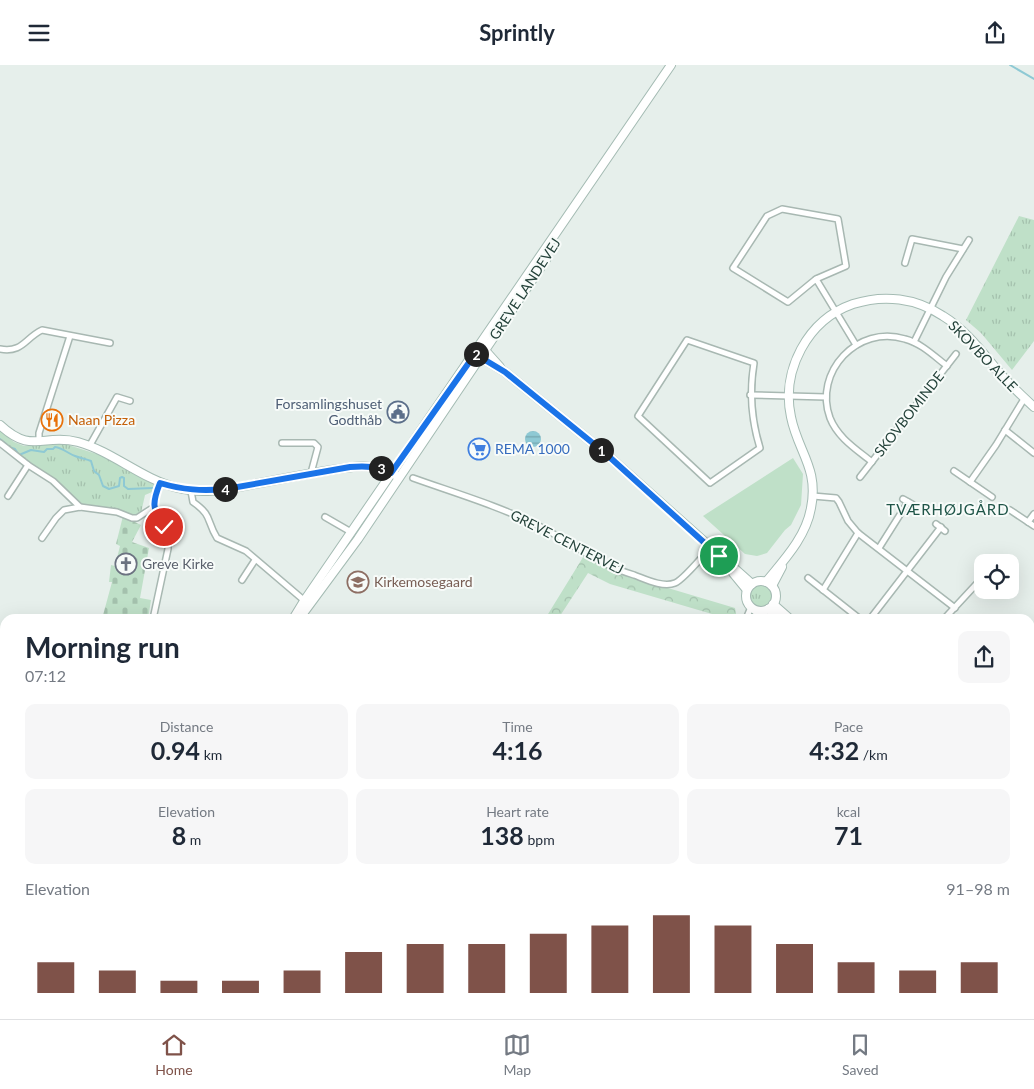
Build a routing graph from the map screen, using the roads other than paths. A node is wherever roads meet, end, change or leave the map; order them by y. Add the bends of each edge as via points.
1 (671, 65) edge
2 (969, 240) dead end
3 (963, 249) junction
4 (905, 263) dead end
5 (816, 279) junction
6 (931, 308) junction
7 (836, 312) junction
8 (70, 336) junction
9 (914, 342) junction
10 (110, 343) dead end
11 (856, 345) junction
12 (0, 349) edge
13 (480, 352) junction
14 (956, 354) dead end
15 (947, 366) junction
16 (750, 395) junction
17 (788, 396) junction
18 (826, 397) junction
19 (1024, 399) junction
20 (130, 401) dead end
21 (1034, 407) edge
22 (0, 425) edge
23 (1005, 430) junction
24 (39, 442) junction
25 (0, 443) edge
26 (282, 443) dead end
27 (90, 445) junction
28 (1034, 453) edge
29 (872, 462) junction
30 (28, 465) junction
31 (954, 471) dead end
32 (311, 473) junction
33 (391, 473) junction
34 (400, 477) junction
35 (860, 477) dead end
36 (414, 478) dead end
37 (970, 482) junction
38 (160, 483) junction
39 (191, 491) junction
40 (8, 496) dead end
41 (813, 496) junction
42 (992, 497) dead end
43 (908, 501) dead end
44 (80, 507) junction
45 (154, 507) junction
46 (1010, 510) dead end
47 (1034, 514) edge
48 (325, 517) dead end
49 (1028, 522) junction
50 (1034, 526) edge
51 (941, 527) dead end
52 (351, 532) junction
53 (858, 533) junction
54 (42, 538) dead end
55 (710, 548) junction
56 (879, 548) junction
57 (255, 560) junction
58 (907, 571) junction
59 (808, 577) dead end
60 (242, 581) dead end
61 (769, 584) junction
62 (749, 587) junction
63 (974, 587) edge
64 (823, 590) junction
65 (307, 602) junction
66 (771, 607) junction
67 (955, 608) junction
68 (755, 609) junction
69 (154, 614) edge
70 (297, 614) edge
71 (301, 614) edge
72 (750, 614) edge
73 (754, 614) edge
74 (777, 614) edge
75 (782, 614) edge
76 (854, 614) edge
77 (874, 614) edge
78 (949, 614) edge

1 - 13 street, GREVE LANDEVEJ
2 - 3 street
3 - 4 street via 912,239
3 - 6 street
5 - 5 street via 846,266 838,219 782,209 767,216 733,268 788,302
5 - 7 street
6 - 7 street, SKOVBO ALLE via 916,302 883,298 866,300
6 - 9 street
6 - 19 street, SKOVBO ALLE via 969,337
7 - 11 street
7 - 17 street, SKOVBO ALLE via 822,322 801,348 794,363
8 - 10 street
8 - 12 street via 42,330 20,347
8 - 24 street
9 - 11 street, SKOVBOMINDE via 885,336
9 - 15 street, SKOVBOMINDE
11 - 18 street, SKOVBOMINDE via 846,352 832,372
13 - 33 street, GREVE LANDEVEJ
13 - 34 street, GREVE LANDEVEJ
13 - 55 street via 605,453
14 - 15 street, SKOVBOMINDE
15 - 29 street, SKOVBOMINDE
16 - 16 street via 754,431 760,448 710,483 638,416 687,340 754,363
16 - 17 street
17 - 18 street
17 - 41 street, SKOVBO ALLE via 794,429 810,468
18 - 29 street, SKOVBOMINDE via 835,427
19 - 21 street, SKOVBO ALLE
19 - 23 street
20 - 27 street via 117,397
22 - 24 street via 12,436
23 - 28 street
23 - 37 street
24 - 27 street via 59,439
25 - 30 street
26 - 32 street via 314,443 318,447
27 - 38 street
29 - 35 street, SKOVBOMINDE
30 - 40 street
30 - 44 street via 53,481
31 - 37 street
32 - 33 street via 366,466
32 - 39 street via 226,489
33 - 34 street
33 - 52 street, GREVE LANDEVEJ
34 - 65 street, GREVE LANDEVEJ via 358,539
36 - 55 street, GREVE CENTERVEJ via 510,513 605,564 664,584 681,579
37 - 42 street
38 - 39 street
38 - 45 street
39 - 57 street via 193,502 208,515 217,538 246,551
41 - 53 street via 840,502 848,521
41 - 61 street, SKOVBO ALLE via 805,529
43 - 56 street
44 - 45 street via 117,512 132,518 142,516
44 - 54 street via 64,510
45 - 69 street via 168,538
46 - 49 street
47 - 49 street
48 - 52 street
49 - 50 street
51 - 58 street
52 - 65 street, GREVE LANDEVEJ
53 - 56 street
53 - 64 street
55 - 62 street
56 - 58 street
57 - 60 street
57 - 65 street
58 - 67 street
58 - 77 street
59 - 64 street
61 - 62 street via 756,582
61 - 66 street via 776,595
62 - 68 street via 746,599
63 - 67 street
64 - 76 street
65 - 70 street, GREVE LANDEVEJ
65 - 71 street, GREVE LANDEVEJ
66 - 68 street
66 - 74 street
66 - 75 street
67 - 78 street
68 - 72 street
68 - 73 street

